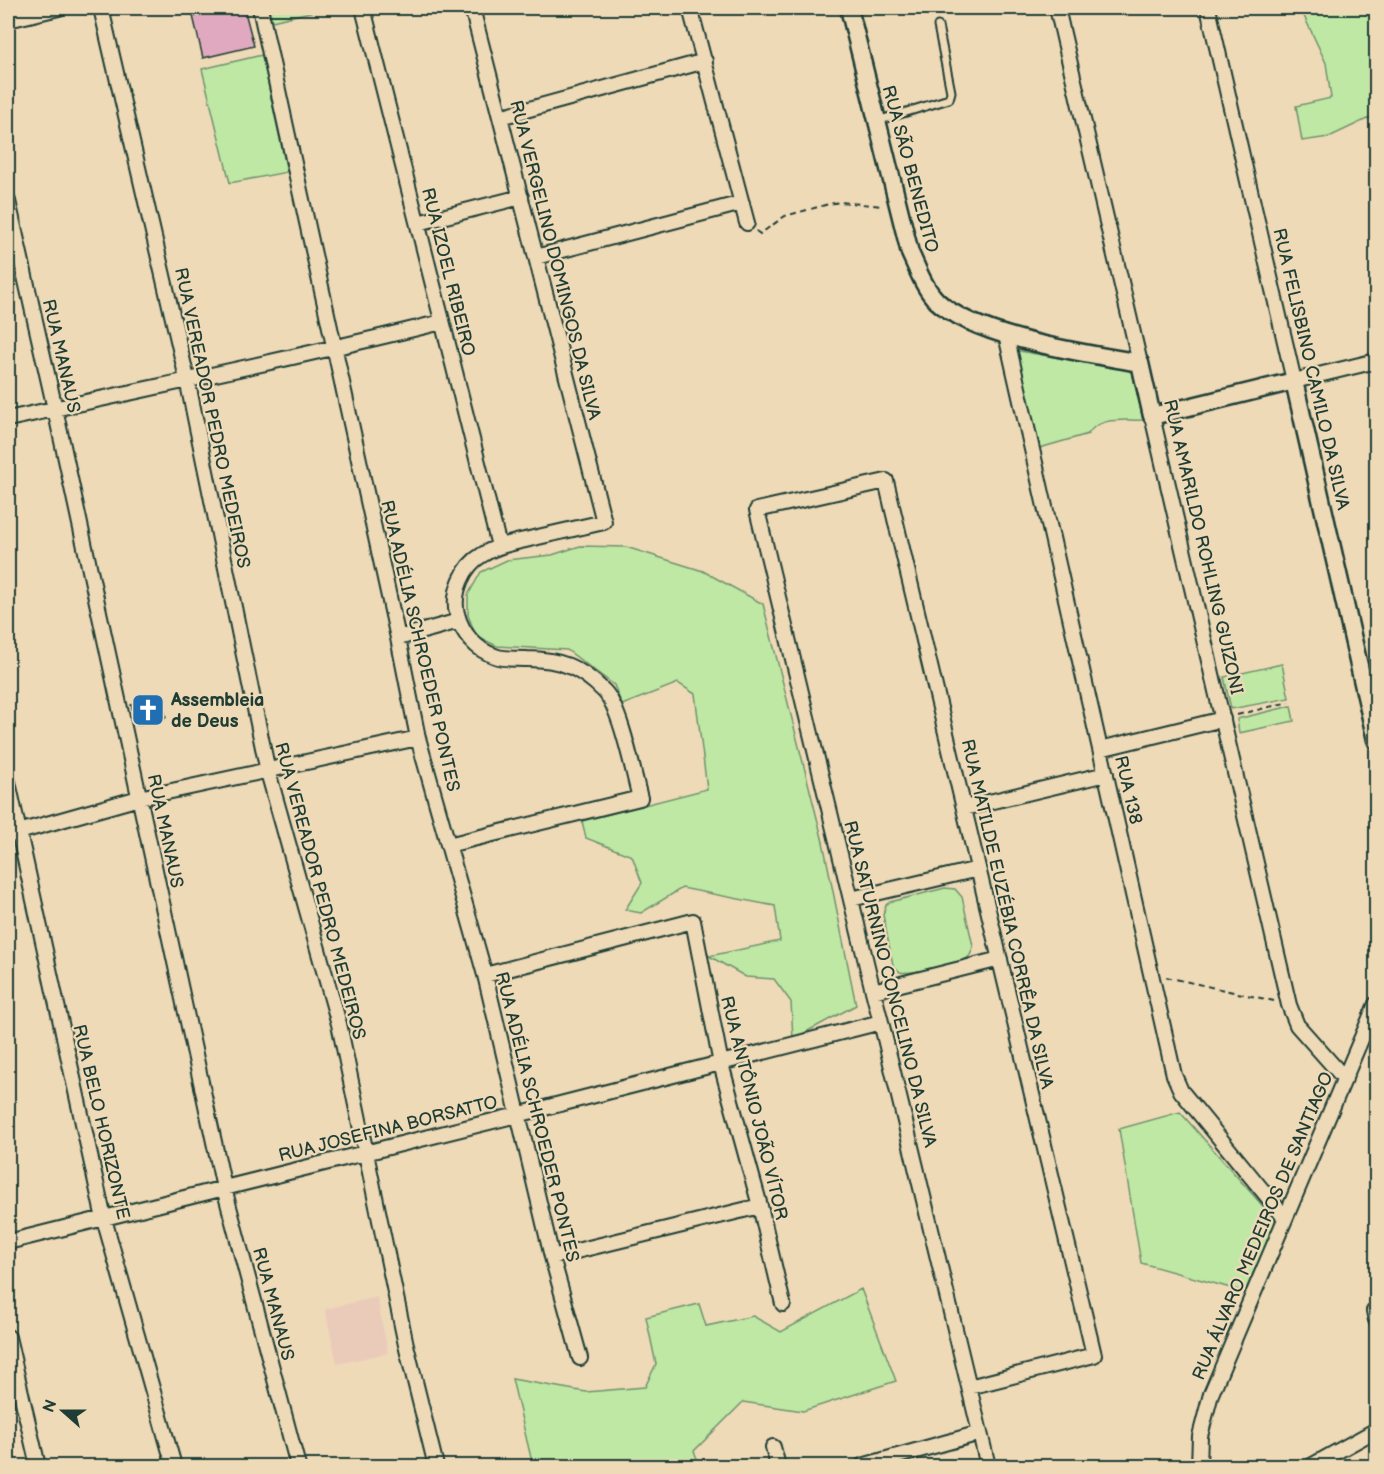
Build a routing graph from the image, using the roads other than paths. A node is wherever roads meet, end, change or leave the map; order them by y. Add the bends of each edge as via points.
1 (59, 8) edge
2 (101, 8) edge
3 (260, 8) edge
4 (363, 8) edge
5 (472, 8) edge
6 (690, 8) edge
7 (849, 8) edge
8 (1058, 8) edge
9 (1208, 8) edge
10 (8, 20) edge
11 (938, 26) dead end
12 (705, 61) junction
13 (500, 117) junction
14 (877, 121) junction
15 (521, 197) junction
16 (8, 201) edge
17 (742, 203) junction
18 (747, 223) road end
19 (418, 224) junction
20 (536, 257) junction
21 (442, 322) junction
22 (1006, 335) junction
23 (335, 349) junction
24 (1377, 361) edge
25 (1140, 363) junction
26 (188, 379) junction
27 (1294, 381) junction
28 (55, 409) junction
29 (1152, 416) junction
30 (8, 419) edge
31 (886, 481) joint
32 (499, 546) junction
33 (459, 621) junction
34 (398, 638) junction
35 (1223, 719) junction
36 (418, 738) junction
37 (1377, 740) edge
38 (1100, 749) junction
39 (268, 772) junction
40 (1106, 774) junction
41 (8, 782) edge
42 (139, 798) junction
43 (964, 808) junction
44 (13, 834) edge
45 (448, 845) junction
46 (978, 869) junction
47 (851, 899) junction
48 (1000, 959) junction
49 (485, 975) junction
50 (873, 991) junction
51 (1377, 1004) edge
52 (881, 1022) junction
53 (721, 1064) junction
54 (1345, 1079) junction
55 (517, 1115) junction
56 (365, 1153) junction
57 (224, 1188) junction
58 (760, 1206) junction
59 (1285, 1218) junction
60 (104, 1219) junction
61 (8, 1242) edge
62 (552, 1257) junction
63 (783, 1304) dead end
64 (8, 1337) edge
65 (580, 1358) dead end
66 (969, 1387) junction
67 (1377, 1430) edge
68 (980, 1433) junction
69 (773, 1447) dead end
70 (39, 1467) edge
71 (174, 1467) edge
72 (298, 1467) edge
73 (436, 1467) edge
74 (778, 1467) edge
75 (862, 1467) edge
76 (988, 1467) edge
77 (1199, 1467) edge
78 (1311, 1467) edge

1 - 10 street
2 - 26 street, RUA VEREADOR PEDRO MEDEIROS
3 - 23 street, RUA ADÉLIA SCHROEDER PONTES
4 - 19 street, RUA IZOEL RIBEIRO
5 - 13 street, RUA VERGELINO DOMINGOS DA SILVA
6 - 12 street
7 - 14 street, RUA SÃO BENEDITO
8 - 25 street, RUA AMARILDO ROHLING GUIZONI
9 - 27 street, RUA FELISBINO CAMILO DA SILVA
11 - 14 lane via 951,92 949,99
12 - 13 street
12 - 17 street
13 - 15 street, RUA VERGELINO DOMINGOS DA SILVA
14 - 22 street, RUA SÃO BENEDITO via 910,253 926,288 951,311
15 - 19 street
15 - 20 street, RUA VERGELINO DOMINGOS DA SILVA
16 - 28 street, RUA MANAUS
17 - 18 street
17 - 20 street
19 - 21 street, RUA IZOEL RIBEIRO
20 - 32 street, RUA VERGELINO DOMINGOS DA SILVA via 604,522
21 - 23 street
21 - 32 street, RUA IZOEL RIBEIRO
22 - 25 street, RUA SÃO BENEDITO
22 - 38 street, RUA 138
23 - 26 street
23 - 34 street, RUA ADÉLIA SCHROEDER PONTES
24 - 27 street
25 - 29 street, RUA AMARILDO ROHLING GUIZONI
26 - 28 street
26 - 39 street, RUA VEREADOR PEDRO MEDEIROS
27 - 29 street
27 - 37 street, RUA FELISBINO CAMILO DA SILVA
28 - 30 street
28 - 42 street, RUA MANAUS
29 - 35 street, RUA AMARILDO ROHLING GUIZONI
31 - 43 street, RUA MATILDE EUZÉBIA CORRÊA DA SILVA
31 - 47 street, RUA SATURNINO CONCELINO DA SILVA via 757,510
32 - 33 street via 480,556 464,573 456,601
33 - 34 street
33 - 45 street via 474,644 495,657 561,662 603,690 614,705 640,798
34 - 36 street, RUA ADÉLIA SCHROEDER PONTES
35 - 38 street
35 - 54 street, RUA AMARILDO ROHLING GUIZONI via 1289,1005 1297,1024
36 - 39 street
36 - 45 street, RUA ADÉLIA SCHROEDER PONTES
38 - 40 street, RUA 138
39 - 42 street
39 - 56 street, RUA VEREADOR PEDRO MEDEIROS via 339,1024
40 - 43 street
40 - 59 street, RUA 138 via 1174,1075 1181,1090
41 - 44 street, RUA BELO HORIZONTE
42 - 44 street
42 - 57 street, RUA MANAUS
43 - 46 street, RUA MATILDE EUZÉBIA CORRÊA DA SILVA
44 - 60 street, RUA BELO HORIZONTE
45 - 49 street, RUA ADÉLIA SCHROEDER PONTES
46 - 47 street
46 - 48 street, RUA MATILDE EUZÉBIA CORRÊA DA SILVA
47 - 50 street, RUA SATURNINO CONCELINO DA SILVA
48 - 50 street
48 - 66 street, RUA MATILDE EUZÉBIA CORRÊA DA SILVA via 1094,1355
49 - 53 street, RUA ANTÔNIO JOÃO VÍTOR via 693,921
49 - 55 street, RUA ADÉLIA SCHROEDER PONTES
50 - 52 street, RUA SATURNINO CONCELINO DA SILVA
51 - 54 street, RUA ÁLVARO MEDEIROS DE SANTIAGO
52 - 53 street, RUA JOSEFINA BORSATTO
52 - 66 street, RUA SATURNINO CONCELINO DA SILVA
53 - 55 street, RUA JOSEFINA BORSATTO
53 - 58 street, RUA ANTÔNIO JOÃO VÍTOR
54 - 59 street, RUA ÁLVARO MEDEIROS DE SANTIAGO
55 - 56 street, RUA JOSEFINA BORSATTO
55 - 62 street, RUA ADÉLIA SCHROEDER PONTES
56 - 57 street, RUA JOSEFINA BORSATTO
56 - 73 street, RUA VEREADOR PEDRO MEDEIROS
57 - 60 street, RUA JOSEFINA BORSATTO
57 - 72 street, RUA MANAUS
58 - 62 street
58 - 63 street, RUA ANTÔNIO JOÃO VÍTOR
59 - 77 street, RUA ÁLVARO MEDEIROS DE SANTIAGO via 1211,1394 1200,1436
60 - 61 street, RUA JOSEFINA BORSATTO
60 - 71 street, RUA BELO HORIZONTE
62 - 65 street, RUA ADÉLIA SCHROEDER PONTES
64 - 70 street
66 - 68 street, RUA SATURNINO CONCELINO DA SILVA
67 - 78 street
68 - 75 street
68 - 76 street, RUA SATURNINO CONCELINO DA SILVA
69 - 74 street

